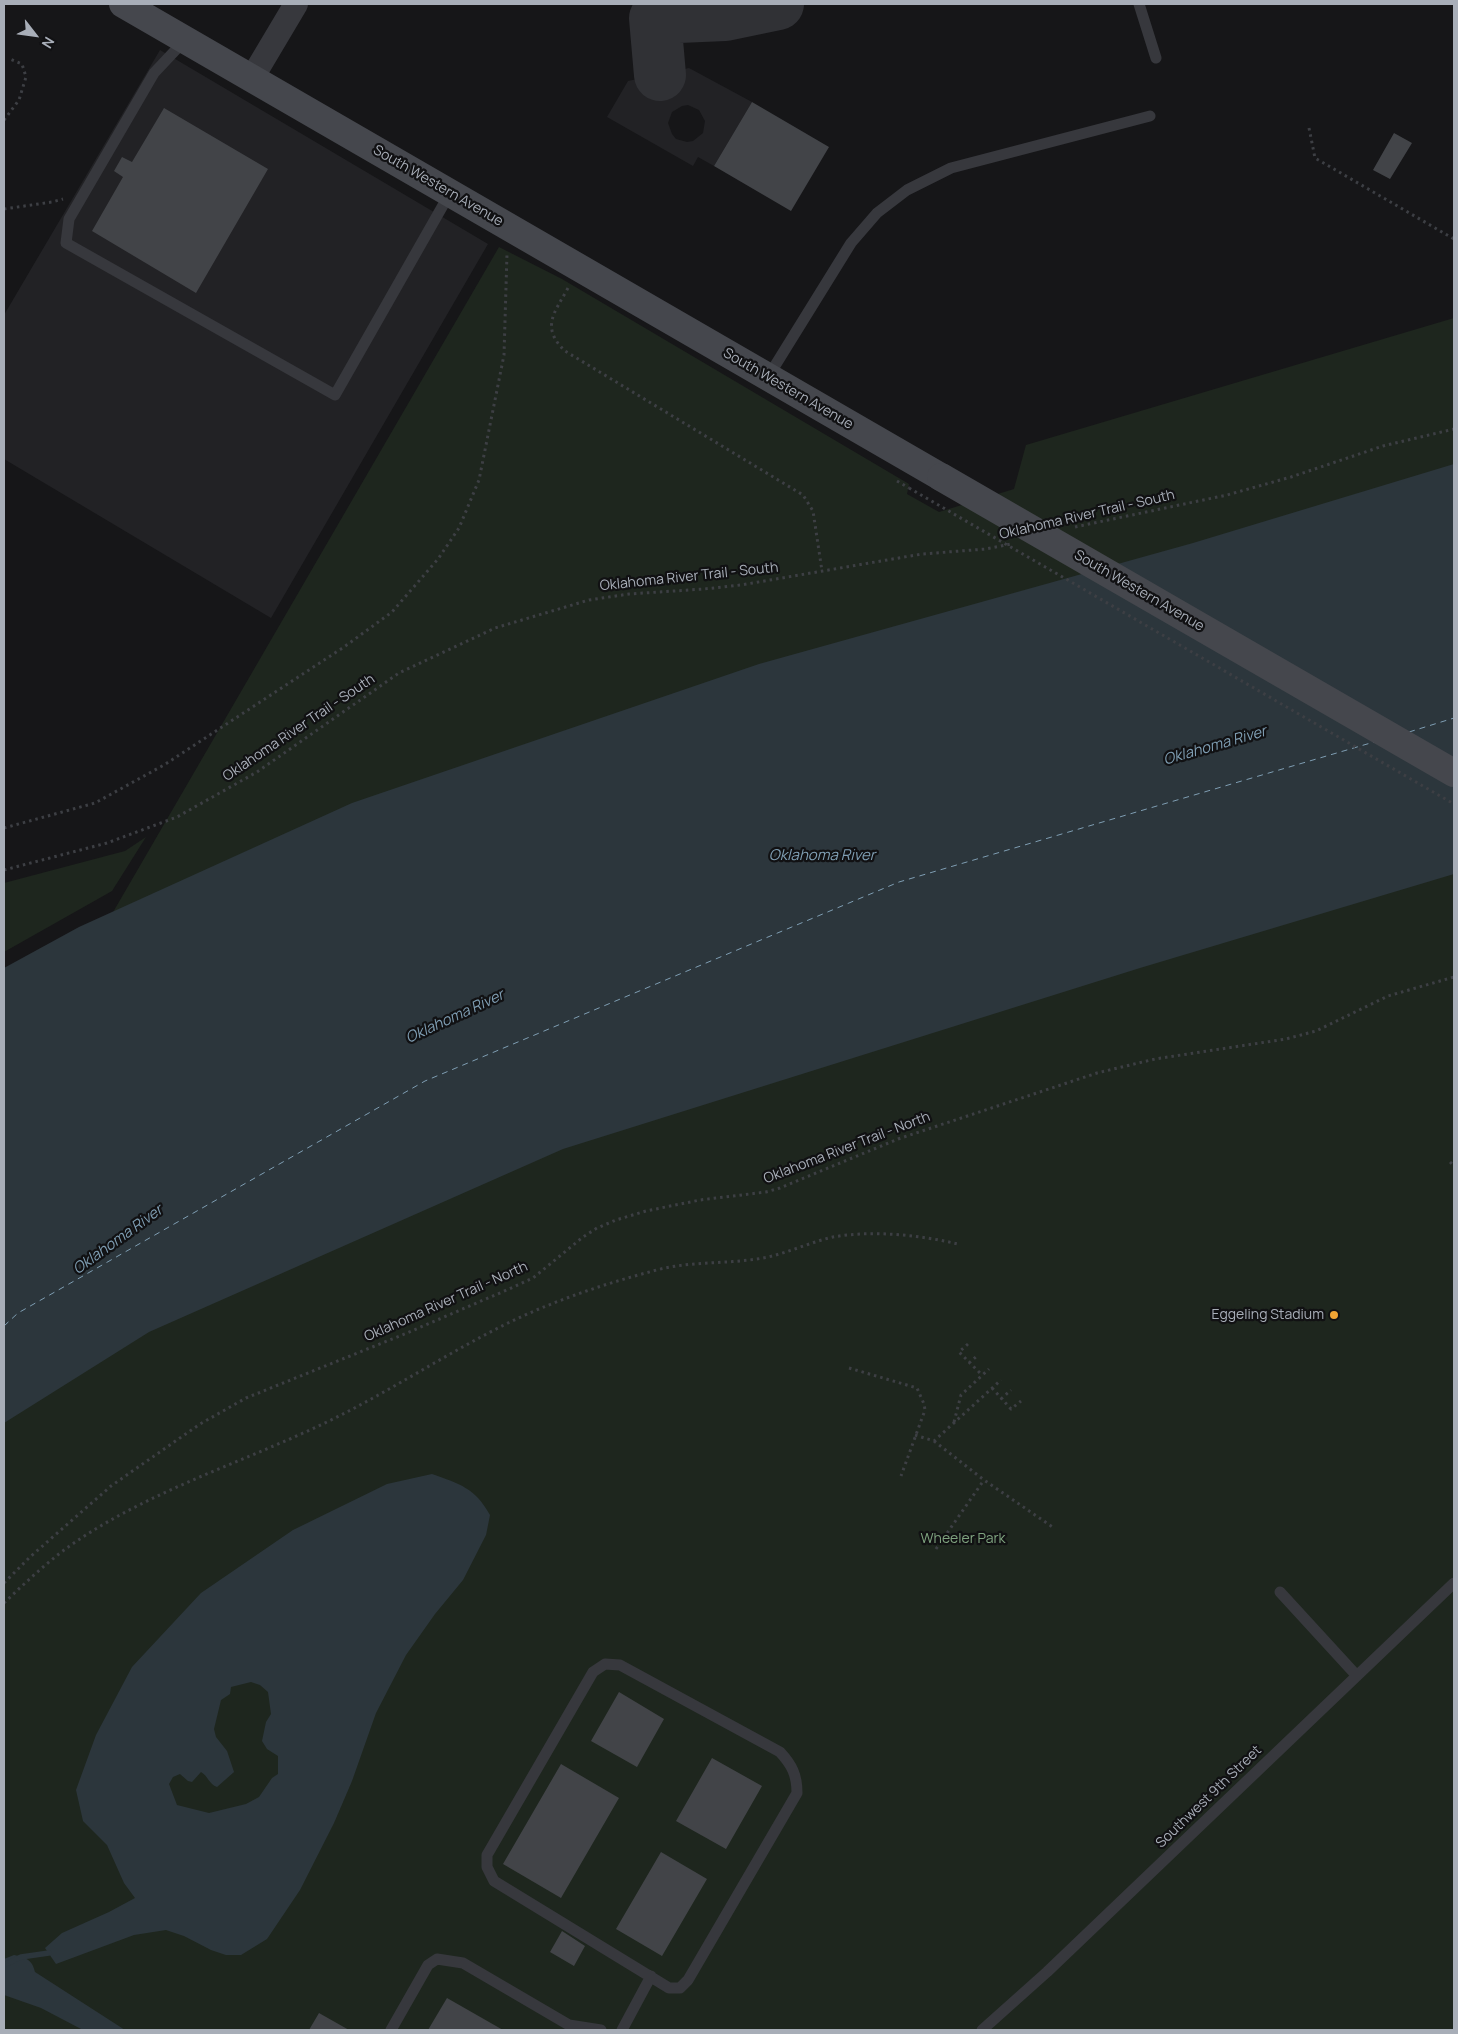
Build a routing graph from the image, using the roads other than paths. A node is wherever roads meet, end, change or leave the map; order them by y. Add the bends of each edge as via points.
1 (123, 4) edge
2 (296, 4) edge
3 (1139, 4) edge
4 (185, 40) junction
5 (1156, 58) dead end
6 (252, 78) junction
7 (1150, 116) dead end
8 (450, 193) junction
9 (768, 376) junction
10 (1454, 773) edge
11 (1454, 1583) edge
12 (1280, 1592) dead end
13 (1357, 1676) junction
14 (651, 1976) junction
15 (391, 2030) edge
16 (601, 2030) edge
17 (622, 2030) edge
18 (982, 2030) edge

1 - 4 main road, South Western Avenue
2 - 6 street
3 - 5 lane
4 - 6 main road, South Western Avenue
4 - 8 lane via 154,73 69,219 66,243 336,395
6 - 8 main road, South Western Avenue
7 - 9 lane via 952,168 907,190 877,212 852,243
8 - 9 main road, South Western Avenue
9 - 10 main road, South Western Avenue, bridge
11 - 13 lane, Southwest 9th Street
12 - 13 lane
13 - 18 lane, Southwest 9th Street
14 - 14 lane via 669,1988 680,1988 688,1980 797,1794 797,1778 791,1764 780,1752 620,1665 605,1664 593,1672 501,1830 487,1855 488,1867 494,1881
14 - 17 lane
15 - 16 lane via 428,1965 436,1959 463,1963 569,2025

